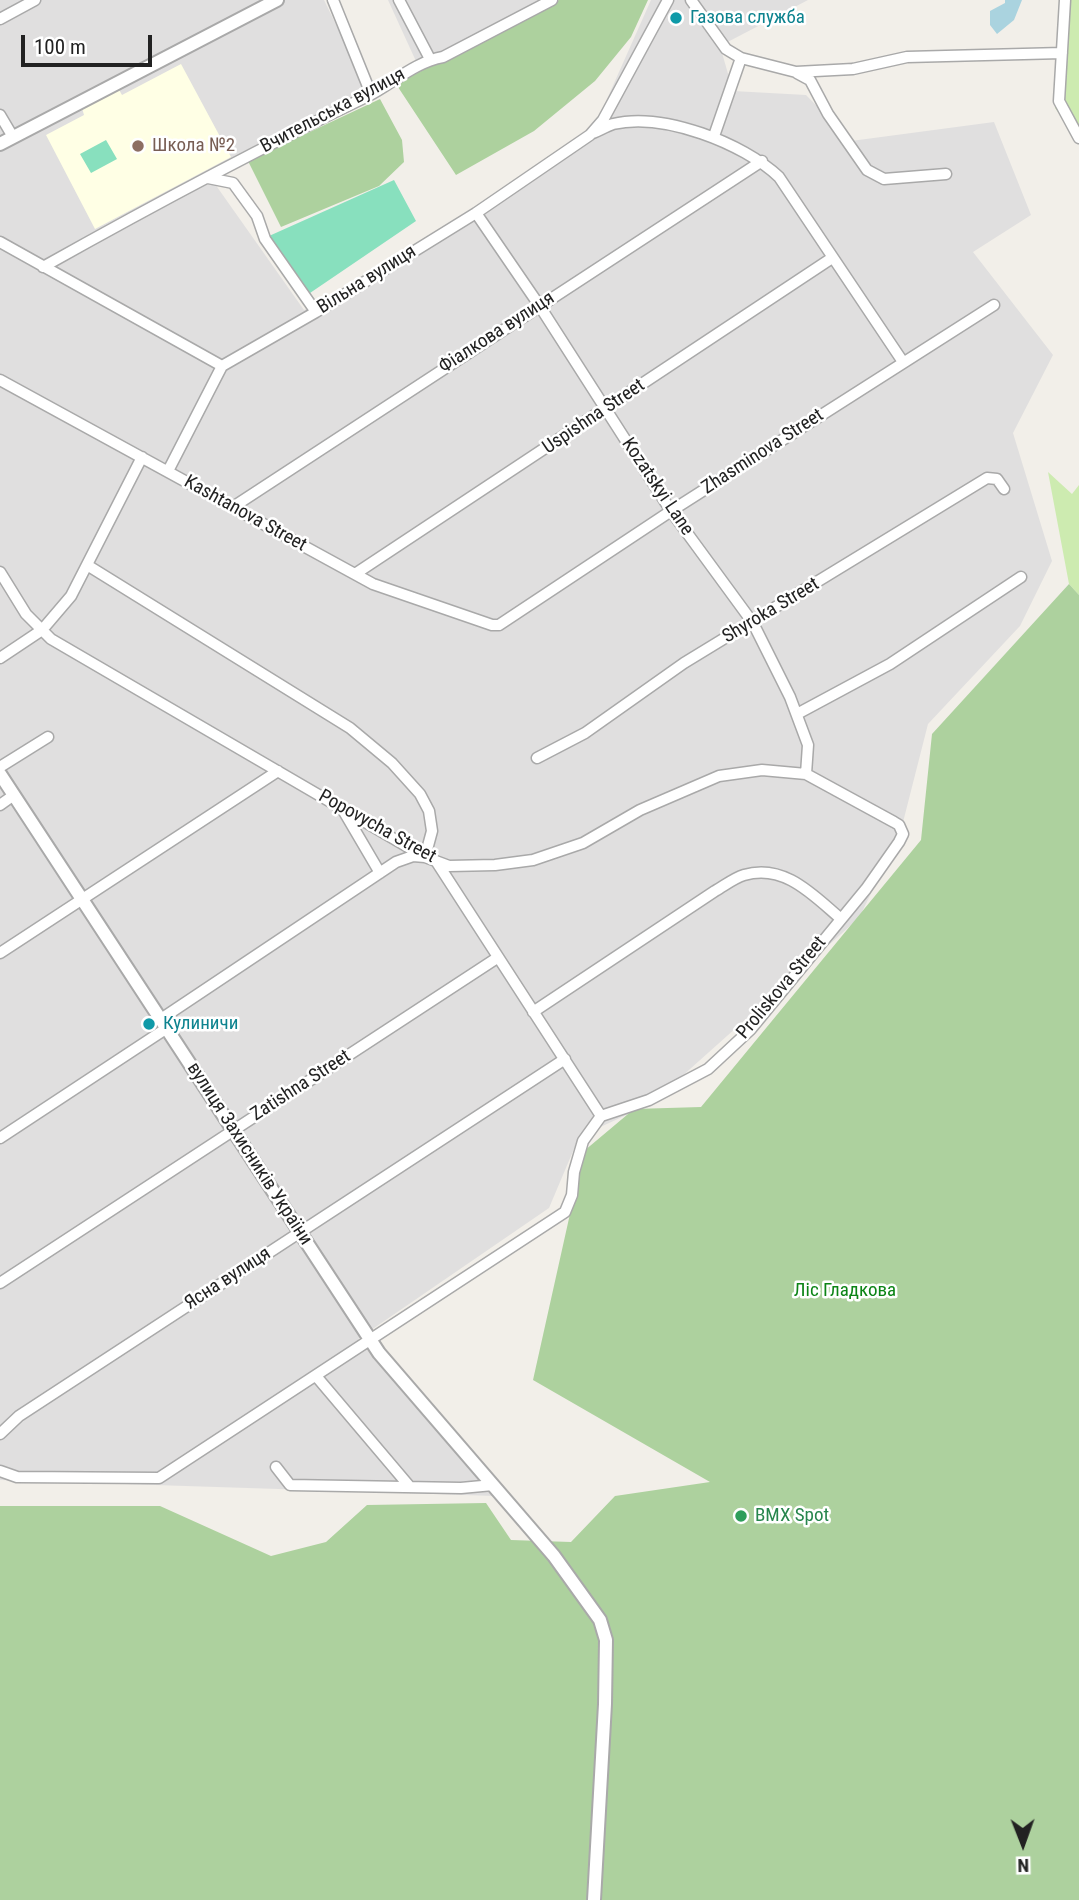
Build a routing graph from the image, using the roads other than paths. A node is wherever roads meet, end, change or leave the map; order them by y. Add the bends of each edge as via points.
1 (35, 0) edge
2 (277, 0) edge
3 (332, 0) edge
4 (399, 0) edge
5 (552, 0) edge
6 (668, 0) edge
7 (691, 0) edge
8 (1065, 0) edge
9 (0, 19) edge
10 (1062, 53) junction
11 (741, 58) junction
12 (430, 59) junction
13 (796, 72) junction
14 (371, 94) junction
15 (0, 116) edge
16 (590, 135) junction
17 (715, 136) junction
18 (13, 137) junction
19 (1079, 138) edge
20 (0, 144) edge
21 (762, 161) junction
22 (946, 174) dead end
23 (208, 178) junction
24 (476, 213) junction
25 (0, 242) edge
26 (832, 258) junction
27 (43, 267) junction
28 (540, 305) junction
29 (993, 305) dead end
30 (316, 312) junction
31 (903, 362) junction
32 (222, 366) junction
33 (0, 380) edge
34 (606, 409) junction
35 (142, 457) junction
36 (168, 471) junction
37 (1004, 489) dead end
38 (233, 507) junction
39 (671, 511) junction
40 (87, 565) junction
41 (0, 572) edge
42 (355, 574) junction
43 (1021, 577) dead end
44 (753, 623) junction
45 (499, 625) joint
46 (43, 630) junction
47 (0, 658) edge
48 (797, 714) junction
49 (48, 737) dead end
50 (537, 758) dead end
51 (0, 767) edge
52 (278, 771) junction
53 (0, 774) edge
54 (806, 774) junction
55 (14, 795) junction
56 (0, 805) edge
57 (343, 809) junction
58 (900, 825) joint
59 (430, 858) junction
60 (380, 873) junction
61 (82, 899) junction
62 (840, 918) junction
63 (0, 953) edge
64 (497, 958) junction
65 (533, 1012) junction
66 (164, 1024) junction
67 (565, 1059) junction
68 (601, 1116) junction
69 (233, 1130) junction
70 (0, 1138) edge
71 (300, 1232) junction
72 (0, 1283) edge
73 (370, 1340) junction
74 (316, 1376) junction
75 (0, 1434) edge
76 (276, 1466) dead end
77 (0, 1471) edge
78 (493, 1485) junction
79 (410, 1487) junction
80 (594, 1900) edge

1 - 9 street
2 - 18 street
3 - 14 street
4 - 12 street
5 - 12 street, Вчительська вулиця via 443,57
6 - 16 street, Вільна вулиця via 603,120
7 - 11 street via 726,49
8 - 10 street
10 - 13 street via 906,57 853,69
10 - 19 street via 1059,101
11 - 13 street
11 - 17 street
12 - 14 street, Вчительська вулиця
13 - 22 street via 810,80 867,170 884,179
14 - 23 street, Вчительська вулиця
15 - 18 street
16 - 17 street via 613,124 648,121
16 - 24 street, Вільна вулиця
17 - 21 street
18 - 20 street
21 - 26 street via 779,177
21 - 28 street, Фіалкова вулиця
23 - 27 street, Вчительська вулиця
23 - 30 street via 233,183
24 - 28 street, Kozatskyi Lane
24 - 30 street, Вільна вулиця
25 - 27 street
26 - 31 street
26 - 34 street, Uspishna Street
27 - 32 street
28 - 34 street, Kozatskyi Lane
28 - 38 street, Фіалкова вулиця
29 - 31 street, Zhasminova Street
30 - 32 street, Вільна вулиця
31 - 39 street, Zhasminova Street
32 - 36 street
33 - 35 street, Kashtanova Street
34 - 39 street, Kozatskyi Lane
34 - 42 street, Uspishna Street
35 - 36 street, Kashtanova Street
35 - 40 street
36 - 38 street, Kashtanova Street
37 - 44 street, Shyroka Street via 997,479 987,478
38 - 42 street, Kashtanova Street
39 - 44 street, Kozatskyi Lane
39 - 45 street, Zhasminova Street
40 - 46 street via 71,596
40 - 59 street via 350,728 392,763 429,811
41 - 46 street, Popovycha Street via 26,614
42 - 45 street, Kashtanova Street
43 - 48 street via 890,664
44 - 48 street, Kozatskyi Lane
44 - 50 street, Shyroka Street via 684,663 585,733
46 - 47 street
46 - 52 street, Popovycha Street via 51,639
48 - 54 street, Kozatskyi Lane via 808,745
49 - 51 street
52 - 57 street, Popovycha Street
52 - 61 street
53 - 55 street, вулиця Захисників України
54 - 58 street, Popovycha Street
54 - 59 street, Popovycha Street via 762,770 719,776 640,810 583,843 533,860 449,866
55 - 56 street
55 - 61 street, вулиця Захисників України
57 - 59 street, Popovycha Street
57 - 60 street
58 - 62 street, Proliskova Street via 899,842
59 - 60 street via 413,856
59 - 64 street
60 - 66 street
61 - 63 street
61 - 66 street, вулиця Захисників України
62 - 65 street via 786,876 744,876
62 - 68 street, Proliskova Street via 750,1030 708,1069 649,1100
64 - 65 street
64 - 69 street, Zatishna Street
65 - 67 street
66 - 69 street, вулиця Захисників України
66 - 70 street
67 - 68 street
67 - 71 street, Ясна вулиця
68 - 73 street via 583,1141 565,1212
69 - 71 street, вулиця Захисників України
69 - 72 street, Zatishna Street
71 - 73 street, вулиця Захисників України
71 - 75 street, Ясна вулиця via 19,1416
73 - 74 street
73 - 78 street, вулиця Захисників України
74 - 77 street via 159,1478 17,1477
74 - 79 street
76 - 79 street via 290,1485
78 - 79 street
78 - 80 street, вулиця Захисників України via 582,1591 606,1640

